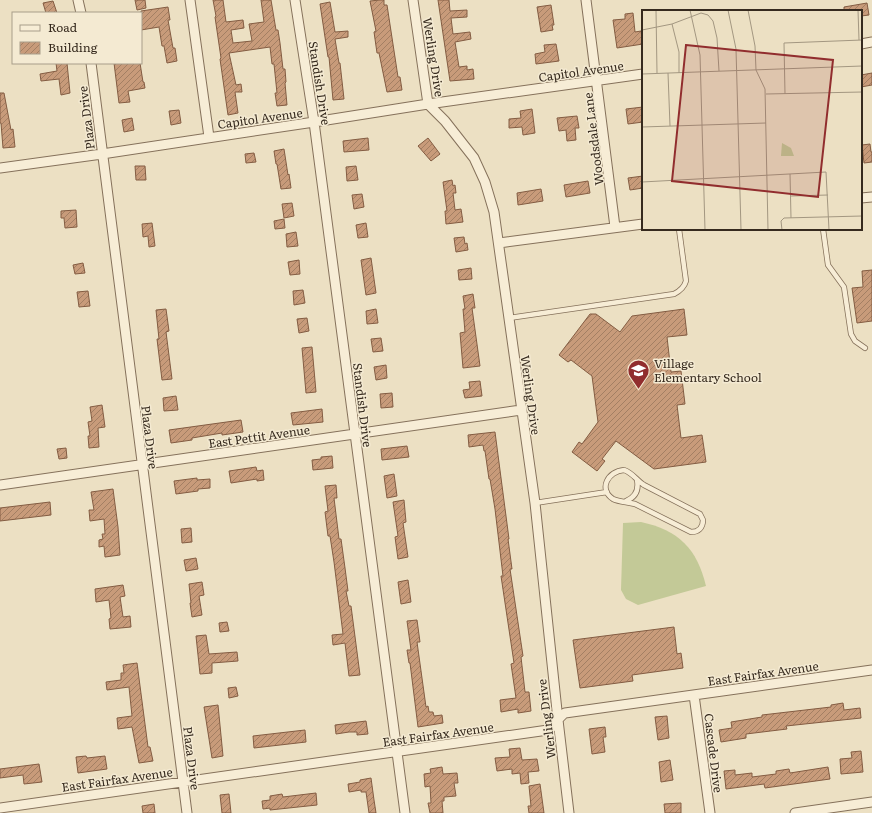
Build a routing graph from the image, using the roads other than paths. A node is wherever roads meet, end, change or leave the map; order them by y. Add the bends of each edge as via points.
1 (78, 0) edge
2 (190, 0) edge
3 (295, 0) edge
4 (413, 0) edge
5 (586, 0) edge
6 (81, 12) edge
7 (872, 42) edge
8 (862, 44) edge
9 (91, 64) edge
10 (642, 74) edge
11 (598, 81) junction
12 (428, 104) junction
13 (314, 122) junction
14 (209, 137) junction
15 (102, 154) junction
16 (0, 168) edge
17 (872, 197) edge
18 (862, 198) edge
19 (642, 224) edge
20 (615, 227) junction
21 (680, 230) edge
22 (823, 230) edge
23 (499, 243) junction
24 (509, 318) junction
25 (865, 348) dead end
26 (521, 410) junction
27 (354, 434) junction
28 (142, 465) junction
29 (637, 480) junction
30 (0, 485) edge
31 (607, 492) junction
32 (626, 501) junction
33 (535, 503) junction
34 (872, 670) edge
35 (694, 695) junction
36 (558, 720) junction
37 (397, 752) junction
38 (183, 782) junction
39 (872, 802) edge
40 (0, 808) edge
41 (187, 813) edge
42 (405, 813) edge
43 (569, 813) edge
44 (710, 813) edge
45 (795, 813) edge

1 - 6 street
2 - 14 street
3 - 13 street, Standish Drive
4 - 12 street, Werling Drive
5 - 11 street, Woodsdale Lane
7 - 8 street
9 - 15 street, Plaza Drive
10 - 11 street, Capitol Avenue
11 - 12 street, Capitol Avenue
11 - 20 street, Woodsdale Lane
12 - 13 street, Capitol Avenue
12 - 23 street, Werling Drive via 464,143 480,170 490,195
13 - 14 street, Capitol Avenue
13 - 27 street, Standish Drive
14 - 15 street, Capitol Avenue
15 - 16 street, Capitol Avenue
15 - 28 street, Plaza Drive
17 - 18 street
19 - 20 street
20 - 23 street
21 - 24 lane via 686,280 680,291 674,294
22 - 25 lane via 828,265 844,287 852,334 855,341
23 - 24 street, Werling Drive
24 - 26 street, Werling Drive
26 - 27 street, East Pettit Avenue
26 - 33 street, Werling Drive
27 - 28 street, East Pettit Avenue
27 - 37 street, Standish Drive
28 - 30 street, East Pettit Avenue
28 - 38 street, Plaza Drive
29 - 31 lane via 629,472 618,471 607,481
29 - 32 lane via 637,490 631,499
29 - 32 lane via 698,512 703,525 691,532
31 - 32 lane via 615,500
31 - 33 lane
33 - 36 street, Werling Drive
34 - 35 street, East Fairfax Avenue
35 - 36 street, East Fairfax Avenue via 565,713
35 - 44 street, Cascade Drive
36 - 37 street, East Fairfax Avenue via 555,726 548,730
36 - 43 street, Werling Drive
37 - 38 street, East Fairfax Avenue
37 - 42 street, Standish Drive
38 - 40 street, East Fairfax Avenue
38 - 41 street, Plaza Drive
39 - 45 street

